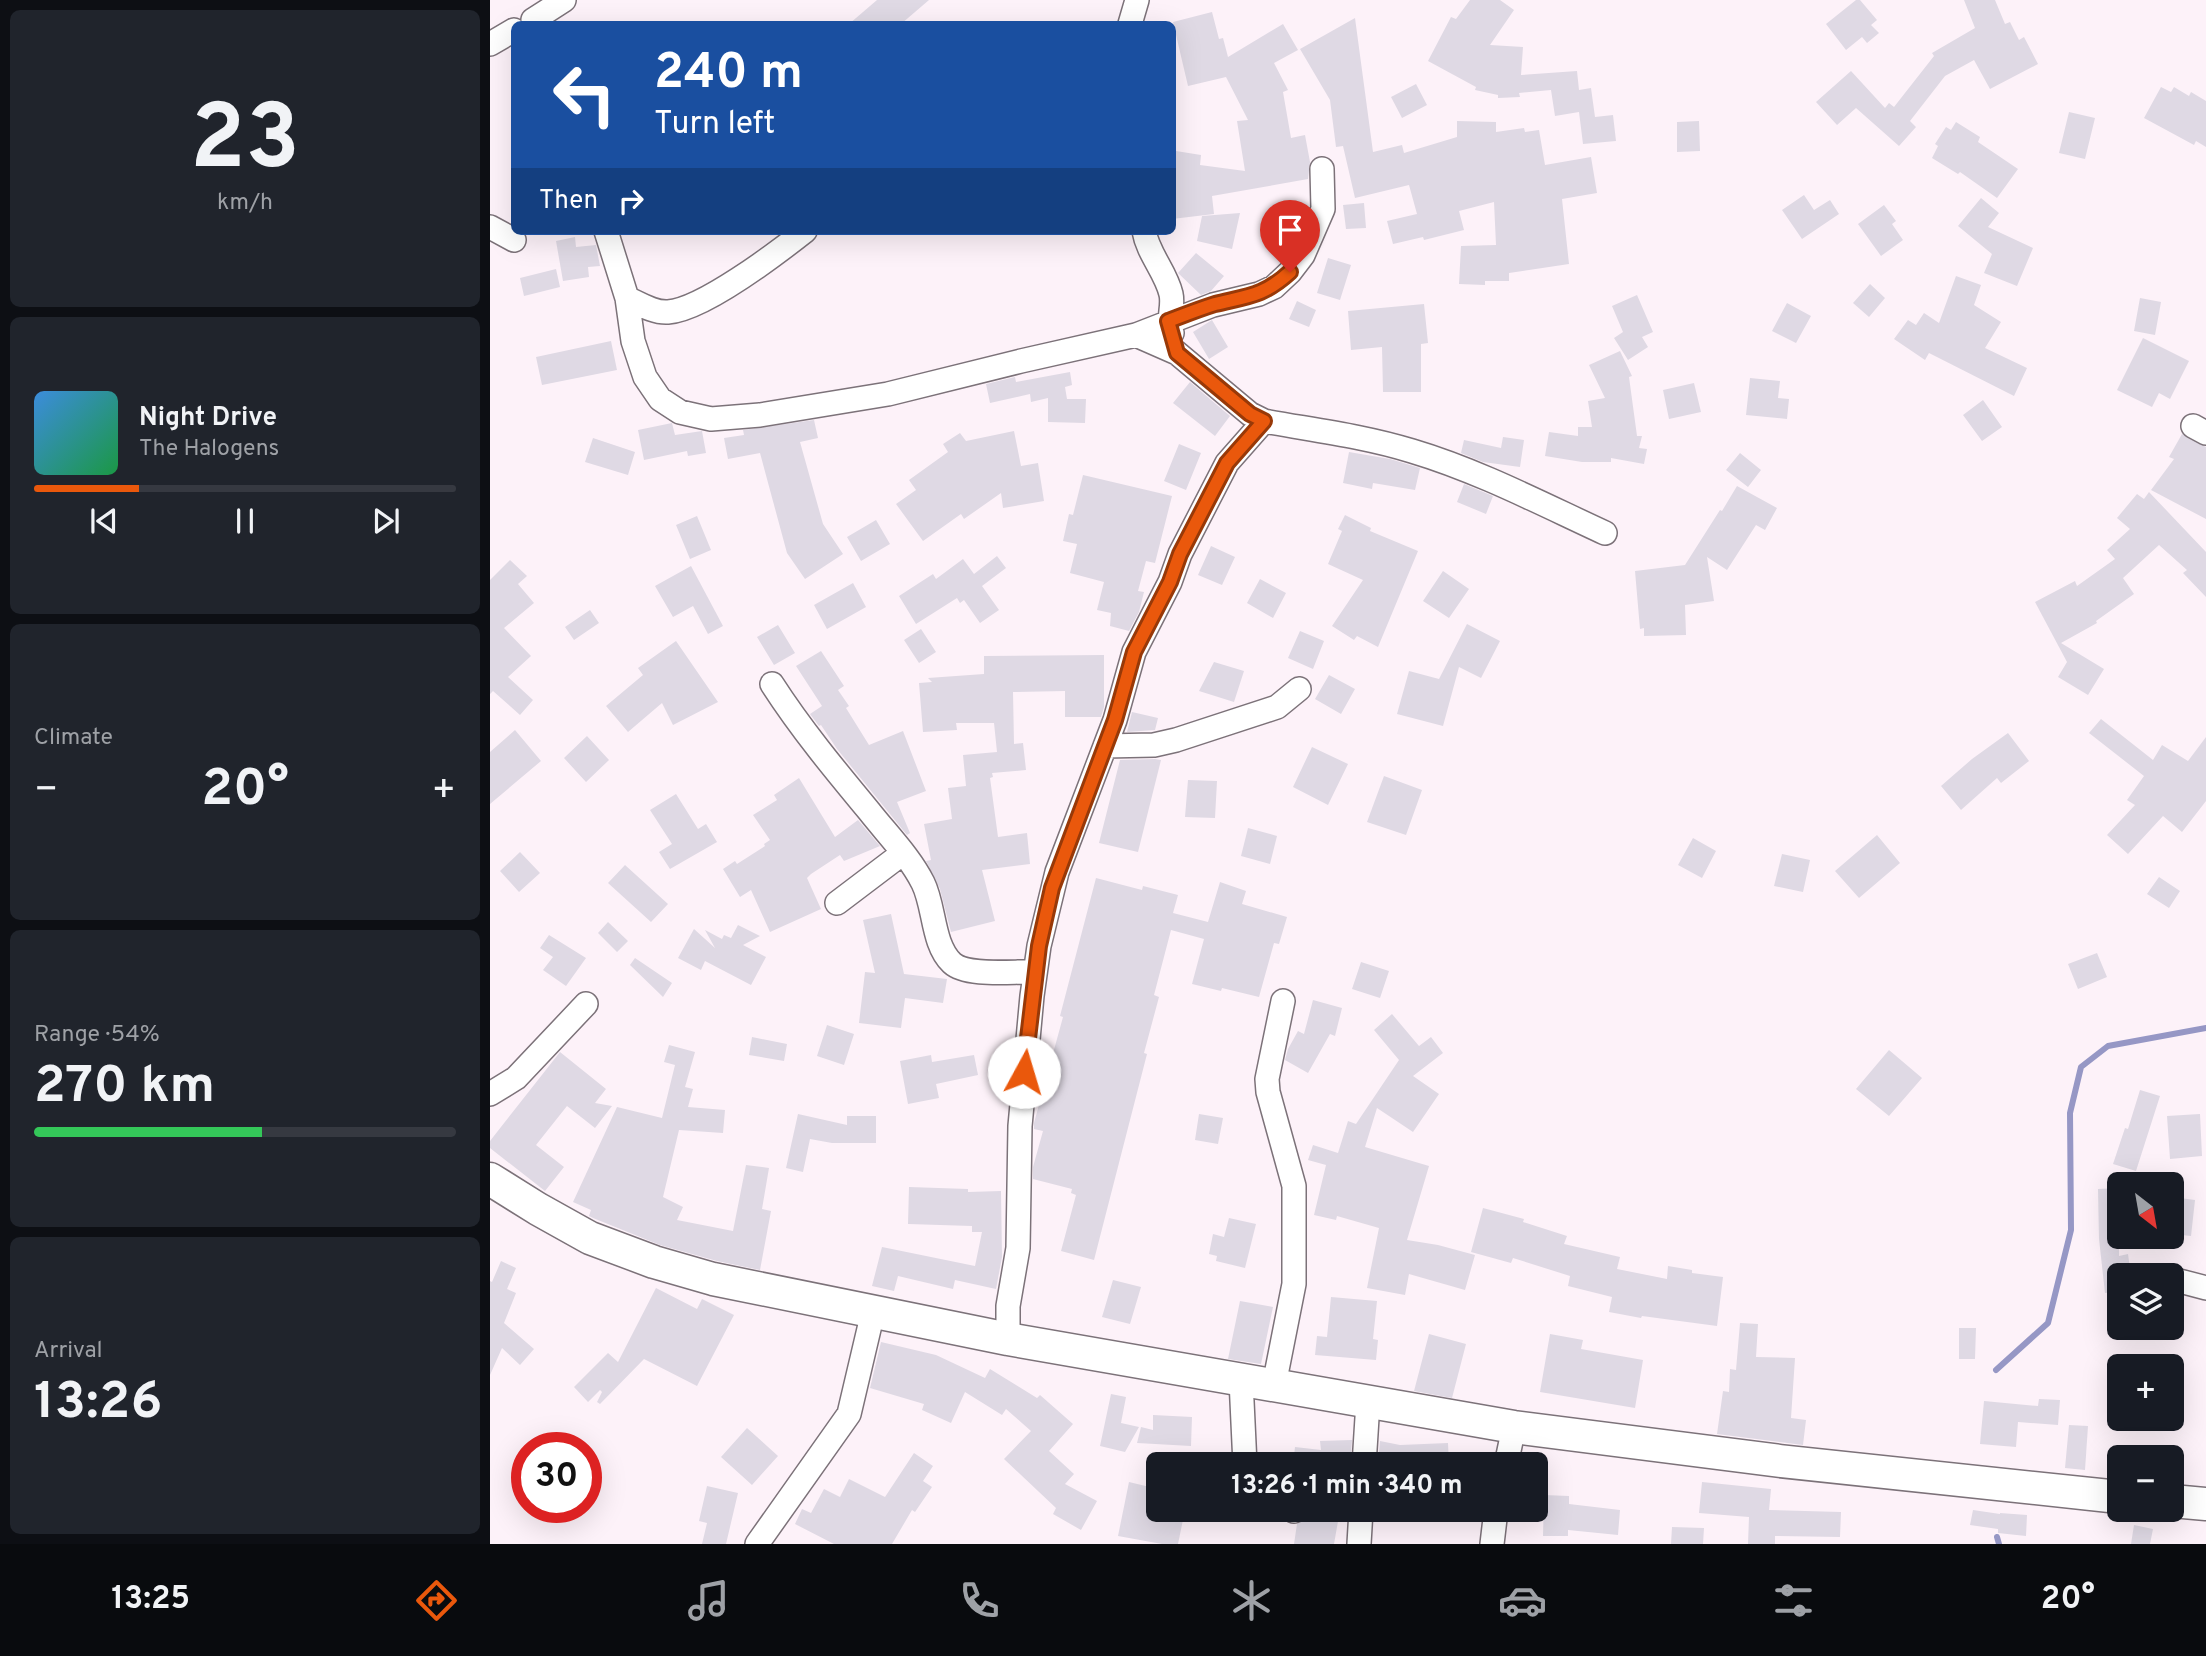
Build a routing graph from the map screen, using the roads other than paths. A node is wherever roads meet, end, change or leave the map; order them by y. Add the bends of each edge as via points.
1 (564, 0) edge
2 (1137, 0) edge
3 (533, 21) edge
4 (1131, 21) edge
5 (511, 33) edge
6 (490, 44) edge
7 (1322, 169) dead end
8 (490, 228) edge
9 (607, 235) edge
10 (798, 235) edge
11 (1145, 235) edge
12 (514, 240) dead end
13 (627, 298) junction
14 (1168, 321) junction
15 (1136, 335) junction
16 (1177, 353) junction
17 (1264, 421) junction
18 (1605, 533) dead end
19 (772, 684) dead end
20 (1299, 688) dead end
21 (1105, 746) junction
22 (903, 853) junction
23 (837, 903) dead end
24 (1035, 972) junction
25 (1283, 1001) dead end
26 (586, 1004) dead end
27 (490, 1094) edge
28 (490, 1179) edge
29 (2184, 1282) edge
30 (2206, 1288) edge
31 (873, 1312) junction
32 (1008, 1339) junction
33 (1241, 1380) junction
34 (1274, 1385) junction
35 (1368, 1402) junction
36 (1514, 1427) junction
37 (1244, 1452) edge
38 (1365, 1452) edge
39 (1509, 1452) edge
40 (2107, 1496) edge
41 (2184, 1502) edge
42 (2206, 1504) edge
43 (1360, 1522) edge
44 (1495, 1522) edge
45 (757, 1544) edge
46 (1359, 1544) edge
47 (1492, 1544) edge

1 - 3 street
2 - 4 street
5 - 6 street
7 - 14 street via 1323,209 1303,255 1290,272 1259,294
8 - 12 street
9 - 13 street
10 - 13 street via 709,298 681,310 666,313
11 - 14 street via 1171,294
13 - 15 street via 645,377 660,399 680,412 711,419 888,394
14 - 15 street
14 - 16 street
15 - 16 street
16 - 17 street
17 - 18 street via 1412,450 1469,470
17 - 21 street via 1227,463 1180,554 1134,652
19 - 22 street via 798,724
20 - 21 street via 1277,707 1176,740
21 - 24 street via 1057,872
22 - 23 street
22 - 24 street via 922,881 941,947 951,962 965,970
24 - 32 street via 1020,1126 1018,1248 1008,1306
25 - 34 street via 1267,1079 1294,1186 1294,1284
26 - 27 street via 516,1078
28 - 31 main road via 590,1238 654,1262
29 - 30 street
31 - 32 main road
31 - 45 street via 849,1414
32 - 33 main road
33 - 34 main road
33 - 37 street
34 - 35 main road
35 - 36 main road
35 - 38 street
36 - 39 street
36 - 40 main road via 1793,1463
41 - 42 main road
43 - 46 street
44 - 47 street

